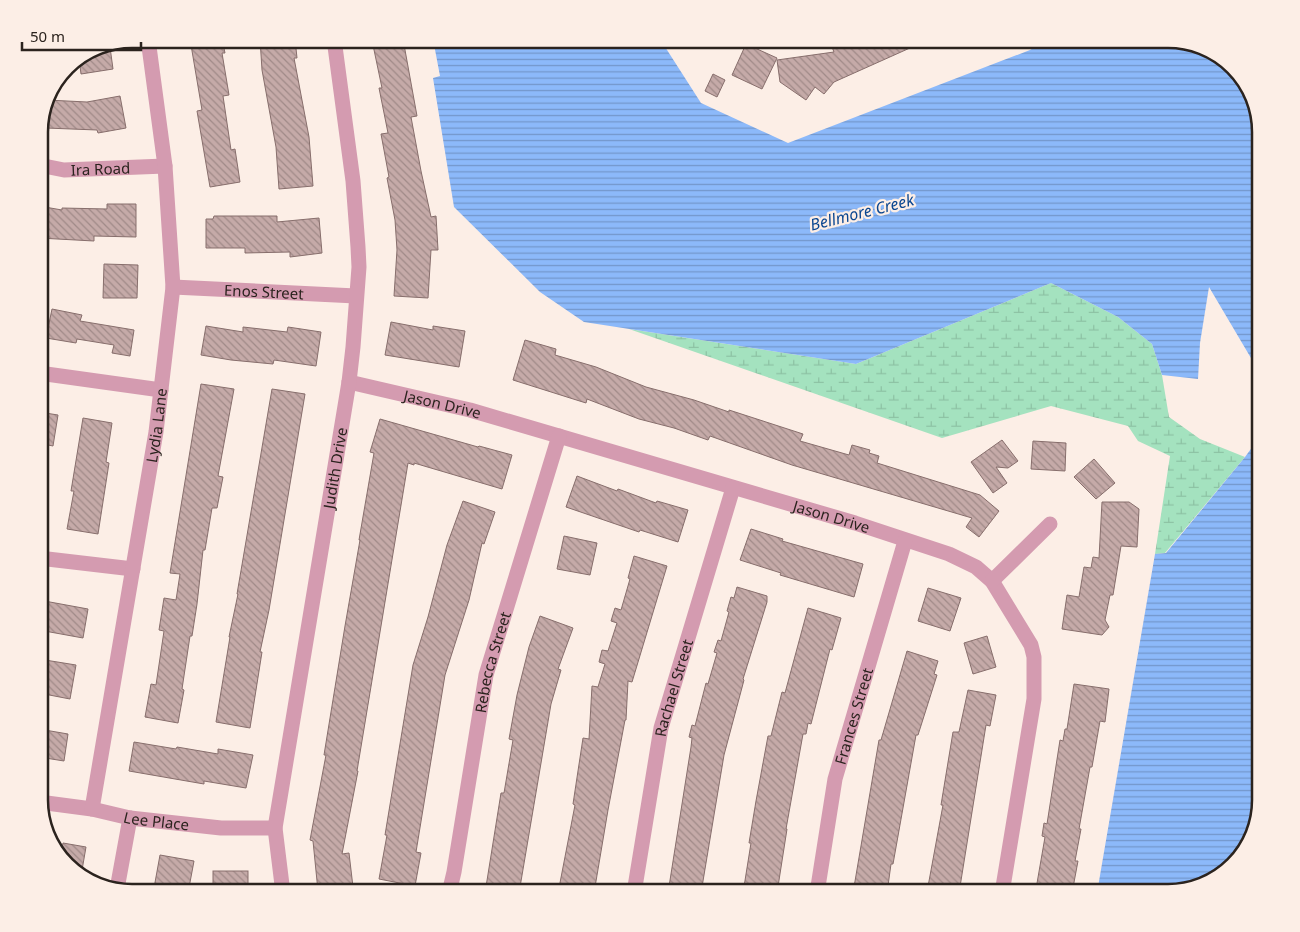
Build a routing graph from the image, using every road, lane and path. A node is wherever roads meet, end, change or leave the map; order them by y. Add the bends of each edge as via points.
1 (149, 48) edge
2 (335, 48) edge
3 (48, 166) edge
4 (165, 166) junction
5 (173, 287) junction
6 (356, 296) junction
7 (48, 374) edge
8 (349, 382) junction
9 (161, 390) junction
10 (559, 436) junction
11 (733, 488) junction
12 (1050, 524) dead end
13 (905, 541) junction
14 (48, 559) edge
15 (132, 569) junction
16 (992, 581) junction
17 (48, 803) edge
18 (92, 810) junction
19 (130, 818) junction
20 (275, 828) junction
21 (118, 883) edge
22 (282, 884) edge
23 (451, 884) edge
24 (635, 884) edge
25 (818, 884) edge
26 (1003, 884) edge

1 - 4 street, Lydia Lane
2 - 6 street, Judith Drive via 358,246
3 - 4 street, Ira Road via 64,170
4 - 5 street, Lydia Lane
5 - 6 street, Enos Street
5 - 9 street, Lydia Lane
6 - 8 street, Judith Drive
7 - 9 street
8 - 10 street, Jason Drive via 470,410
8 - 20 street, Judith Drive
9 - 15 street, Lydia Lane
10 - 11 street, Jason Drive
10 - 23 street, Rebecca Street via 486,675
11 - 13 street, Jason Drive
11 - 24 street, Rachael Street via 661,728
12 - 16 street
13 - 16 street, Jason Drive via 949,554 976,567
13 - 25 street, Frances Street via 835,779
14 - 15 street
15 - 18 street, Lydia Lane
16 - 26 street, Jason Drive via 1031,645 1034,657 1034,700
17 - 18 street, Lee Place
18 - 19 street, Lee Place
19 - 20 street, Lee Place via 221,828
19 - 21 street
20 - 22 street, Judith Drive

